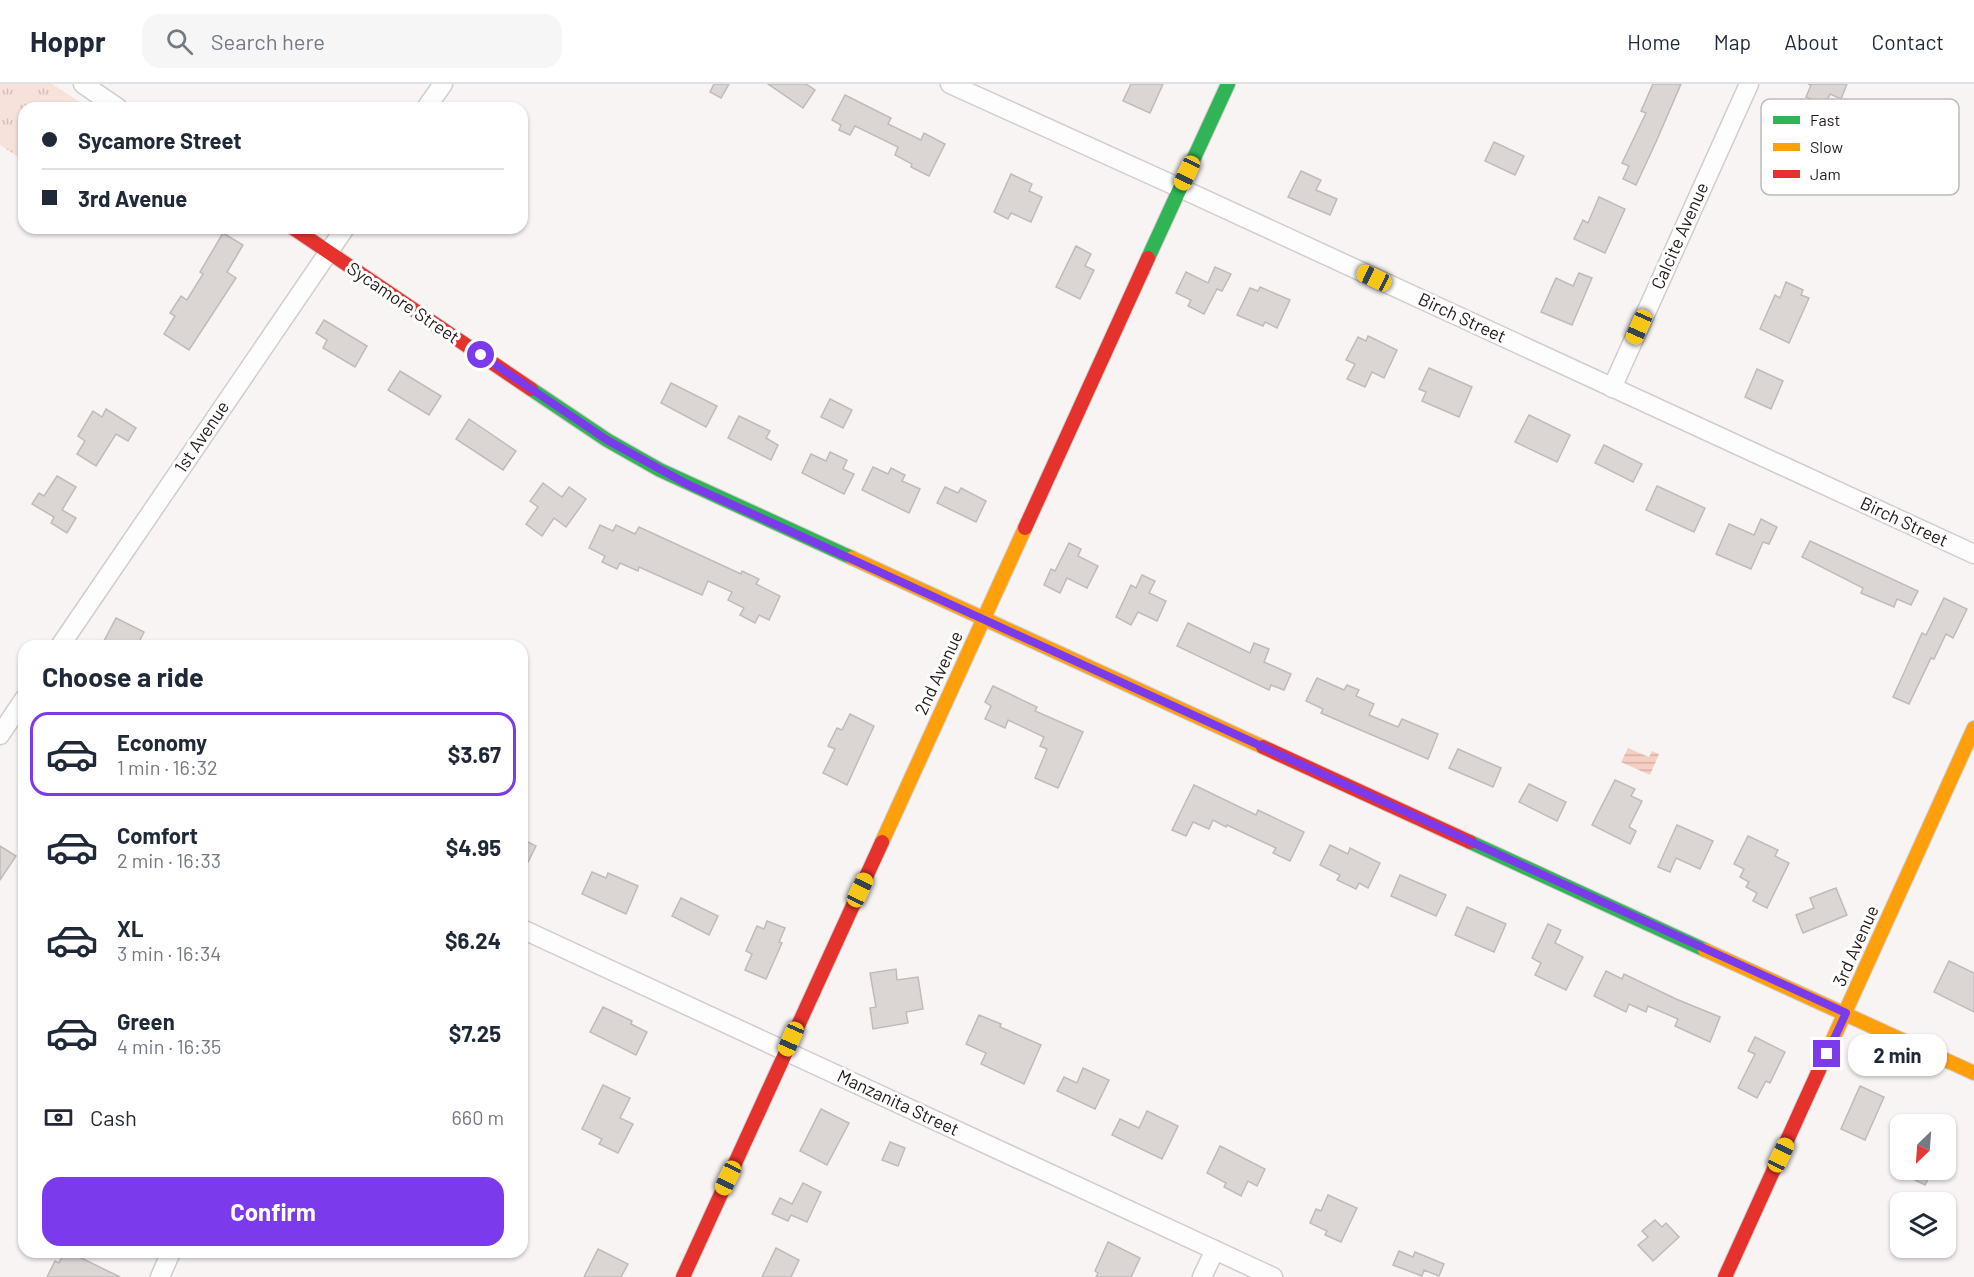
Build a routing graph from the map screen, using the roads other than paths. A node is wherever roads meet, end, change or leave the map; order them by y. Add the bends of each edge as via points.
1 (83, 84) edge
2 (443, 84) edge
3 (950, 84) edge
4 (1228, 84) edge
5 (1749, 84) edge
6 (109, 102) edge
7 (430, 102) edge
8 (1180, 188) junction
9 (302, 234) edge
10 (341, 234) edge
11 (328, 252) junction
12 (1612, 388) junction
13 (1974, 554) edge
14 (984, 620) junction
15 (64, 640) edge
16 (18, 708) edge
17 (1974, 728) edge
18 (0, 735) edge
19 (528, 932) edge
20 (1846, 1013) junction
21 (786, 1051) junction
22 (1974, 1073) edge
23 (1215, 1250) junction
24 (168, 1258) edge
25 (160, 1277) edge
26 (683, 1277) edge
27 (1203, 1277) edge
28 (1273, 1277) edge
29 (1725, 1277) edge

1 - 6 street
2 - 7 street
3 - 8 street, Birch Street
4 - 8 street, 2nd Avenue
5 - 12 street, Calcite Avenue
8 - 12 street, Birch Street
8 - 14 street, 2nd Avenue
9 - 11 street, Sycamore Street
10 - 11 street, 1st Avenue
11 - 14 street, Sycamore Street via 633,456
11 - 15 street, 1st Avenue
12 - 13 street, Birch Street
14 - 20 street, Sycamore Street
14 - 21 street, 2nd Avenue
16 - 18 street
17 - 20 street, 3rd Avenue
19 - 21 street, Manzanita Street
20 - 22 street, Sycamore Street
20 - 29 street, 3rd Avenue
21 - 23 street, Manzanita Street
21 - 26 street, 2nd Avenue
23 - 27 street
23 - 28 street, Manzanita Street
24 - 25 street

